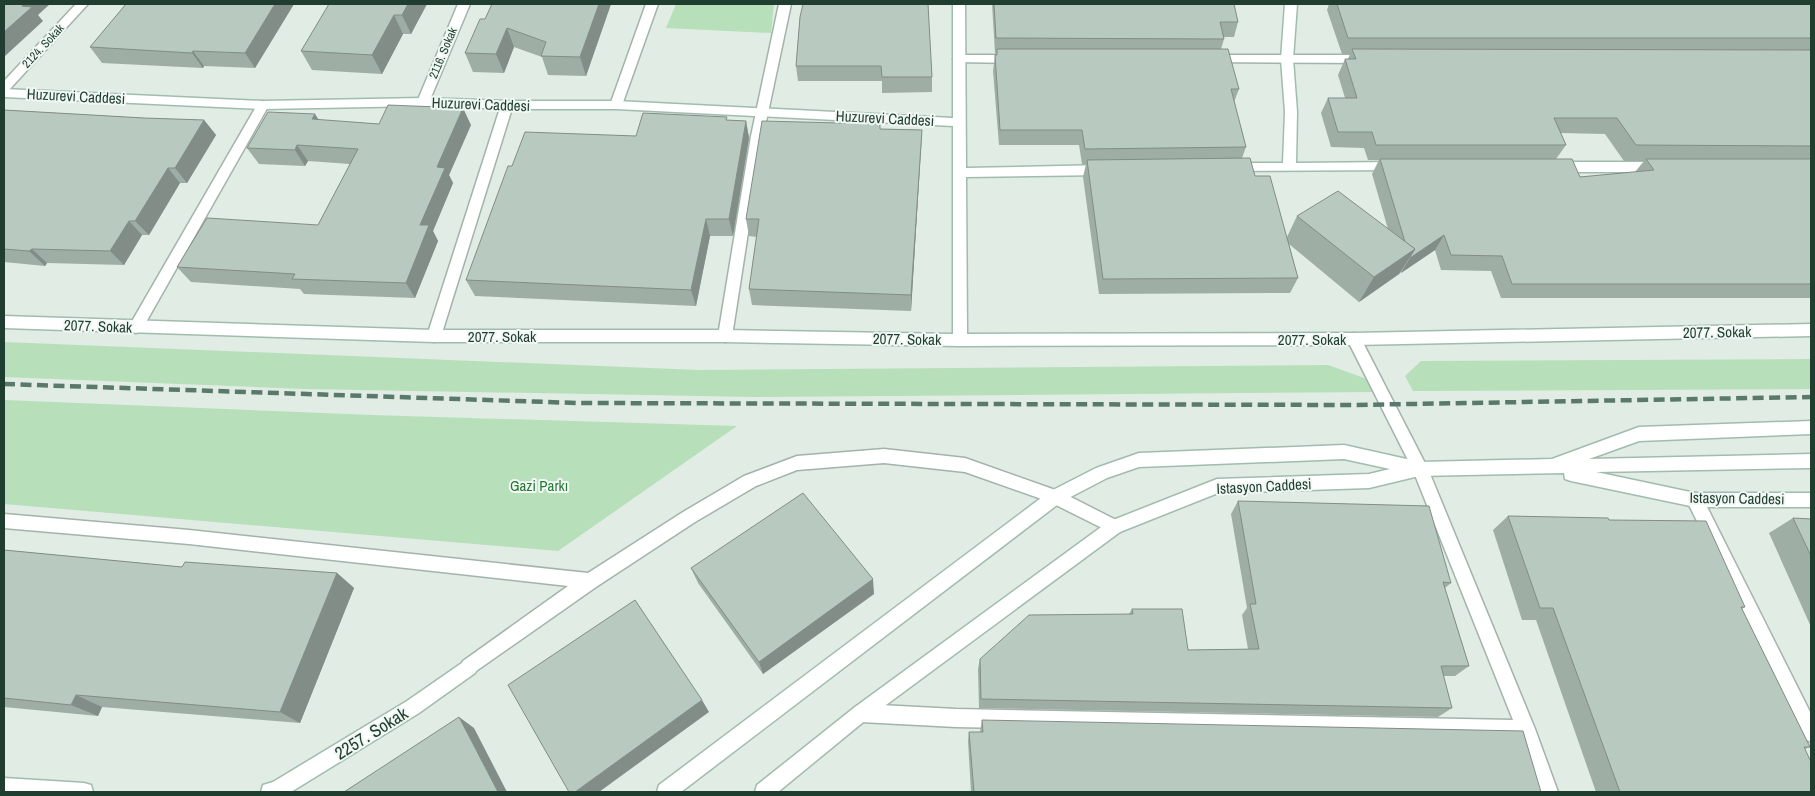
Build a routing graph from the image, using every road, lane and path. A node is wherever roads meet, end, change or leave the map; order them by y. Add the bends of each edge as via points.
1 (82, 4) edge
2 (464, 4) edge
3 (652, 4) edge
4 (785, 4) edge
5 (959, 4) edge
6 (1291, 4) edge
7 (959, 59) junction
8 (1028, 59) edge
9 (1197, 59) edge
10 (1287, 59) junction
11 (1376, 59) edge
12 (4, 88) edge
13 (4, 93) edge
14 (423, 102) junction
15 (263, 105) junction
16 (507, 105) junction
17 (616, 105) junction
18 (762, 112) junction
19 (958, 122) junction
20 (1289, 167) junction
21 (1407, 167) edge
22 (1545, 167) edge
23 (1673, 167) edge
24 (1221, 168) edge
25 (1114, 170) edge
26 (959, 173) junction
27 (4, 322) edge
28 (136, 327) junction
29 (1811, 330) edge
30 (434, 336) junction
31 (725, 336) junction
32 (1354, 339) junction
33 (960, 340) junction
34 (1811, 427) edge
35 (1811, 461) edge
36 (1545, 468) junction
37 (1420, 469) junction
38 (1055, 497) junction
39 (1695, 500) junction
40 (1811, 500) edge
41 (4, 521) edge
42 (1114, 527) junction
43 (590, 581) junction
44 (861, 713) junction
45 (1526, 729) junction
46 (1811, 733) edge
47 (4, 787) edge
48 (77, 792) edge
49 (84, 792) edge
50 (270, 792) edge
51 (666, 792) edge
52 (764, 792) edge
53 (1549, 792) edge

1 - 12 street, 2124. Sokak
2 - 14 street, 2116. Sokak
3 - 17 street
4 - 18 street
5 - 7 street
6 - 10 street
7 - 8 street
7 - 19 street
9 - 10 street
10 - 11 street
10 - 20 street via 1291,112
13 - 15 street, Huzurevi Caddesi
14 - 15 street, Huzurevi Caddesi
14 - 16 street, Huzurevi Caddesi
15 - 28 street
16 - 17 street, Huzurevi Caddesi
16 - 30 street
17 - 18 street, Huzurevi Caddesi
18 - 19 street, Huzurevi Caddesi
18 - 31 street
19 - 26 street
20 - 21 street
20 - 24 street
22 - 23 street
25 - 26 street
26 - 33 street
27 - 28 street, 2077. Sokak
28 - 30 street, 2077. Sokak
29 - 32 street, 2077. Sokak
30 - 31 street, 2077. Sokak
31 - 33 street, 2077. Sokak
32 - 33 street, 2077. Sokak
32 - 37 street
34 - 36 street via 1639,434
35 - 36 street
36 - 37 street
36 - 39 street, Istasyon Caddesi
37 - 38 street via 1344,452 1139,460 1102,473
37 - 42 street, Istasyon Caddesi via 1369,481 1217,486
37 - 45 street
38 - 42 street, 2257. Sokak
38 - 43 street, 2257. Sokak via 964,464 884,456 797,463 750,481 689,516
38 - 51 street
39 - 40 street, Istasyon Caddesi
39 - 46 street
41 - 43 street via 189,537
42 - 44 street, Istasyon Caddesi
43 - 50 street, 2257. Sokak via 413,707
44 - 45 street via 956,718
44 - 52 street, Istasyon Caddesi
45 - 53 street
47 - 48 street
48 - 49 street

